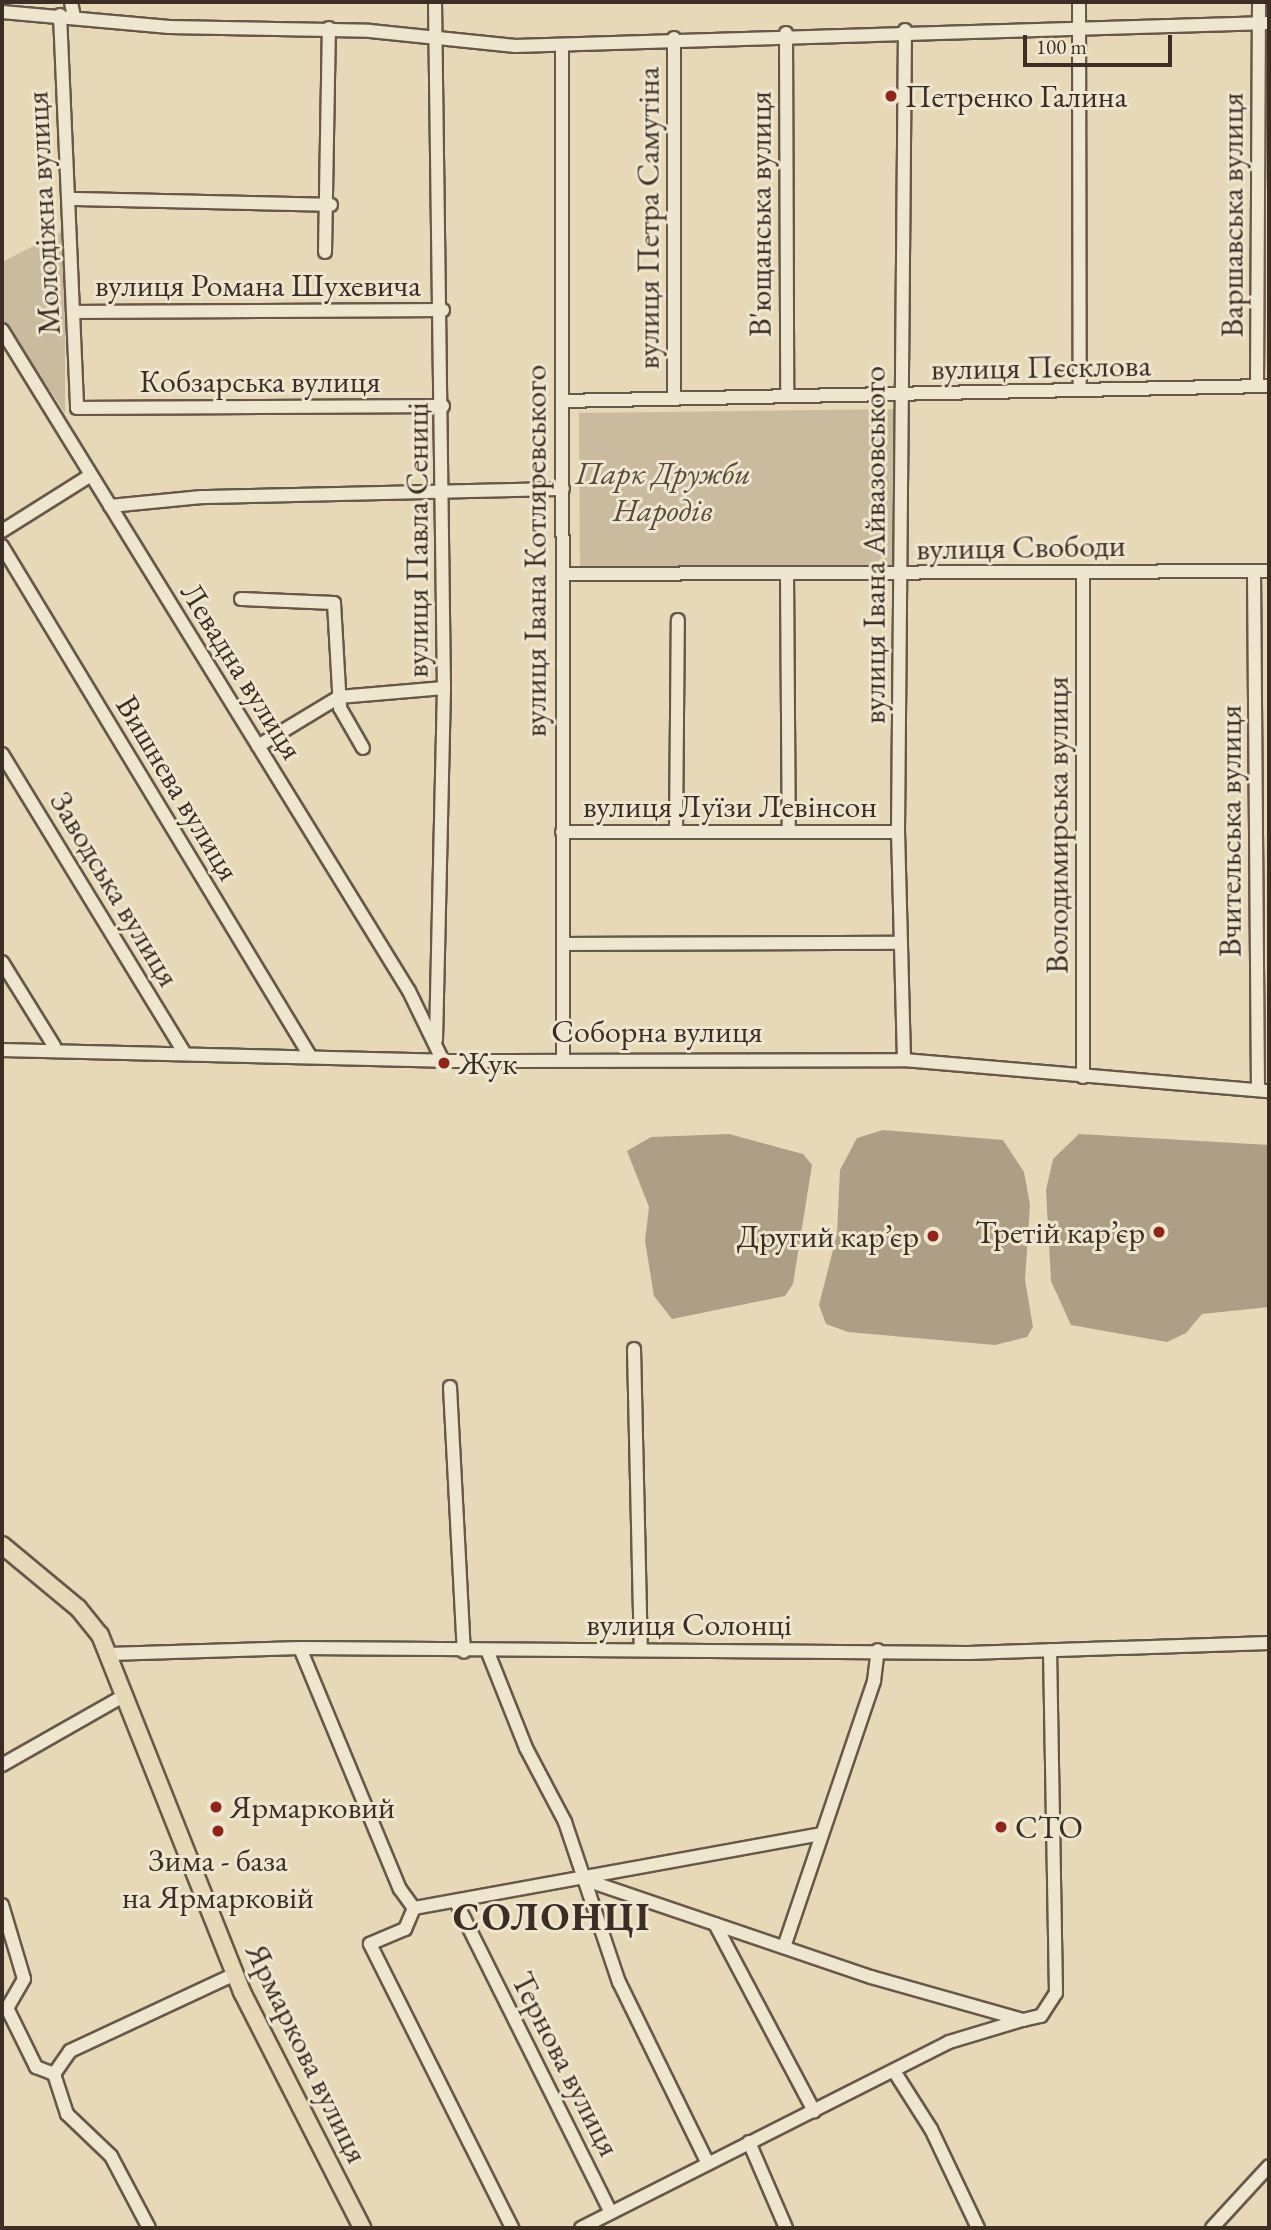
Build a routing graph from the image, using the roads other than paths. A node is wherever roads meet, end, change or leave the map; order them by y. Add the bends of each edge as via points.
1 (71, 2) edge
2 (435, 2) edge
3 (1079, 2) edge
4 (1259, 2) edge
5 (2, 12) edge
6 (60, 15) junction
7 (74, 17) junction
8 (1264, 23) edge
9 (1081, 26) junction
10 (329, 29) junction
11 (905, 30) junction
12 (786, 33) junction
13 (674, 38) junction
14 (438, 40) junction
15 (562, 45) junction
16 (71, 199) junction
17 (331, 205) junction
18 (325, 252) dead end
19 (443, 310) junction
20 (75, 312) junction
21 (2, 330) edge
22 (1263, 386) edge
23 (1080, 389) junction
24 (787, 395) junction
25 (674, 397) junction
26 (902, 397) junction
27 (562, 401) junction
28 (443, 406) junction
29 (77, 408) junction
30 (60, 423) junction
31 (91, 475) junction
32 (563, 489) junction
33 (443, 494) junction
34 (110, 506) junction
35 (2, 531) edge
36 (2, 546) edge
37 (1254, 571) junction
38 (1269, 571) edge
39 (1083, 572) junction
40 (563, 574) junction
41 (787, 574) junction
42 (901, 575) junction
43 (241, 600) dead end
44 (678, 620) dead end
45 (444, 688) junction
46 (339, 697) junction
47 (258, 746) junction
48 (363, 748) dead end
49 (2, 754) edge
50 (676, 831) junction
51 (562, 832) junction
52 (789, 832) junction
53 (898, 832) junction
54 (901, 943) junction
55 (563, 944) junction
56 (2, 962) edge
57 (436, 1040) junction
58 (54, 1046) junction
59 (2, 1050) edge
60 (183, 1051) junction
61 (310, 1056) junction
62 (563, 1056) junction
63 (904, 1060) junction
64 (443, 1061) junction
65 (1083, 1077) junction
66 (1264, 1091) edge
67 (634, 1349) dead end
68 (450, 1387) dead end
69 (2, 1545) edge
70 (1269, 1643) edge
71 (300, 1648) junction
72 (641, 1649) junction
73 (487, 1650) junction
74 (878, 1650) junction
75 (1050, 1650) junction
76 (464, 1652) junction
77 (109, 1654) junction
78 (125, 1695) junction
79 (2, 1765) edge
80 (820, 1834) junction
81 (580, 1878) junction
82 (456, 1902) junction
83 (2, 1905) edge
84 (414, 1908) junction
85 (715, 1924) junction
86 (784, 1947) junction
87 (234, 1974) junction
88 (1023, 2020) junction
89 (894, 2071) junction
90 (54, 2074) junction
91 (814, 2111) junction
92 (749, 2142) junction
93 (707, 2162) junction
94 (1269, 2166) edge
95 (611, 2213) junction
96 (149, 2228) edge
97 (362, 2228) edge
98 (512, 2228) edge
99 (580, 2228) edge
100 (786, 2228) edge
101 (978, 2228) edge
102 (1212, 2228) edge

1 - 7 street
2 - 14 street, вулиця Павла Сениці
3 - 9 street
4 - 8 street, Варшавська вулиця
5 - 6 street
6 - 7 street
6 - 16 street, Молодіжна вулиця
7 - 10 street via 169,27
8 - 9 street
8 - 22 street, Варшавська вулиця
9 - 11 street
9 - 23 street
10 - 14 street
10 - 17 street
11 - 12 street
11 - 26 street, вулиця Івана Айвазовського
12 - 13 street
12 - 24 street, В'ющанська вулиця
13 - 15 street
13 - 25 street, вулиця Петра Самутіна
14 - 15 street
14 - 19 street, вулиця Павла Сениці
15 - 27 street, вулиця Івана Котляревського
16 - 17 street
16 - 20 street, Молодіжна вулиця
17 - 18 street
19 - 20 street, вулиця Романа Шухевича
19 - 28 street, вулиця Павла Сениці
20 - 29 street, Молодіжна вулиця
21 - 30 street, Левадна вулиця
22 - 23 street, вулиця Пєсклова
23 - 26 street, вулиця Пєсклова
24 - 25 street, вулиця Пєсклова
24 - 26 street, вулиця Пєсклова
25 - 27 street, вулиця Пєсклова
26 - 42 street, вулиця Івана Айвазовського
27 - 32 street, вулиця Івана Котляревського
28 - 29 street, Кобзарська вулиця
28 - 33 street, вулиця Павла Сениці
29 - 30 street
30 - 31 street, Левадна вулиця
31 - 34 street, Левадна вулиця
31 - 35 street
32 - 33 street
32 - 40 street, вулиця Івана Котляревського
33 - 34 street via 202,497
33 - 45 street, вулиця Павла Сениці
34 - 47 street, Левадна вулиця
36 - 61 street, Вишнева вулиця
37 - 38 street, вулиця Свободи
37 - 39 street, вулиця Свободи
37 - 66 street, Вчительська вулиця
39 - 42 street, вулиця Свободи
39 - 65 street, Володимирська вулиця
40 - 41 street, вулиця Свободи
40 - 51 street, вулиця Івана Котляревського
41 - 42 street, вулиця Свободи
41 - 52 street
42 - 53 street, вулиця Івана Айвазовського
43 - 46 street via 334,603
44 - 50 street
45 - 46 street
45 - 57 street, вулиця Павла Сениці
46 - 47 street
46 - 48 street
47 - 57 street, Левадна вулиця
49 - 60 street, Заводська вулиця
50 - 51 street, вулиця Луїзи Левінсон
50 - 52 street, вулиця Луїзи Левінсон
51 - 55 street, вулиця Івана Котляревського
52 - 53 street, вулиця Луїзи Левінсон
53 - 54 street, вулиця Івана Айвазовського
54 - 55 street
54 - 63 street, вулиця Івана Айвазовського
55 - 62 street, вулиця Івана Котляревського
56 - 58 street
57 - 64 street
58 - 59 street, Соборна вулиця
58 - 60 street, Соборна вулиця
60 - 61 street, Соборна вулиця
61 - 64 street, Соборна вулиця
62 - 63 street, Соборна вулиця
62 - 64 street, Соборна вулиця
63 - 65 street, Соборна вулиця
65 - 66 street, Соборна вулиця
67 - 72 street
68 - 76 street
69 - 77 main road, Ярмаркова вулиця via 87,1616
70 - 75 street, вулиця Солонці
71 - 76 street, вулиця Солонці
71 - 77 street, вулиця Солонці
71 - 84 street via 400,1889
72 - 73 street, вулиця Солонці
72 - 74 street, вулиця Солонці
73 - 76 street, вулиця Солонці
73 - 81 street via 526,1748 565,1822
74 - 75 street, вулиця Солонці
74 - 80 street via 874,1681
75 - 88 street via 1055,1999 1047,2013
77 - 78 main road, Ярмаркова вулиця
78 - 79 street
78 - 87 main road, Ярмаркова вулиця
80 - 81 street
80 - 86 street
81 - 82 street
81 - 85 street
81 - 93 street via 623,1992
82 - 84 street
82 - 95 street, Тернова вулиця
83 - 90 street via 24,1979 7,2008 36,2067
84 - 98 street via 405,1928 370,1944
85 - 86 street
85 - 91 street
86 - 88 street
87 - 90 street via 70,2051
87 - 97 main road, Ярмаркова вулиця
88 - 89 street via 967,2034
89 - 91 street
89 - 101 street via 930,2129
90 - 96 street via 67,2114 111,2156
91 - 92 street
92 - 93 street
92 - 100 street
93 - 95 street
94 - 102 street
95 - 99 street

